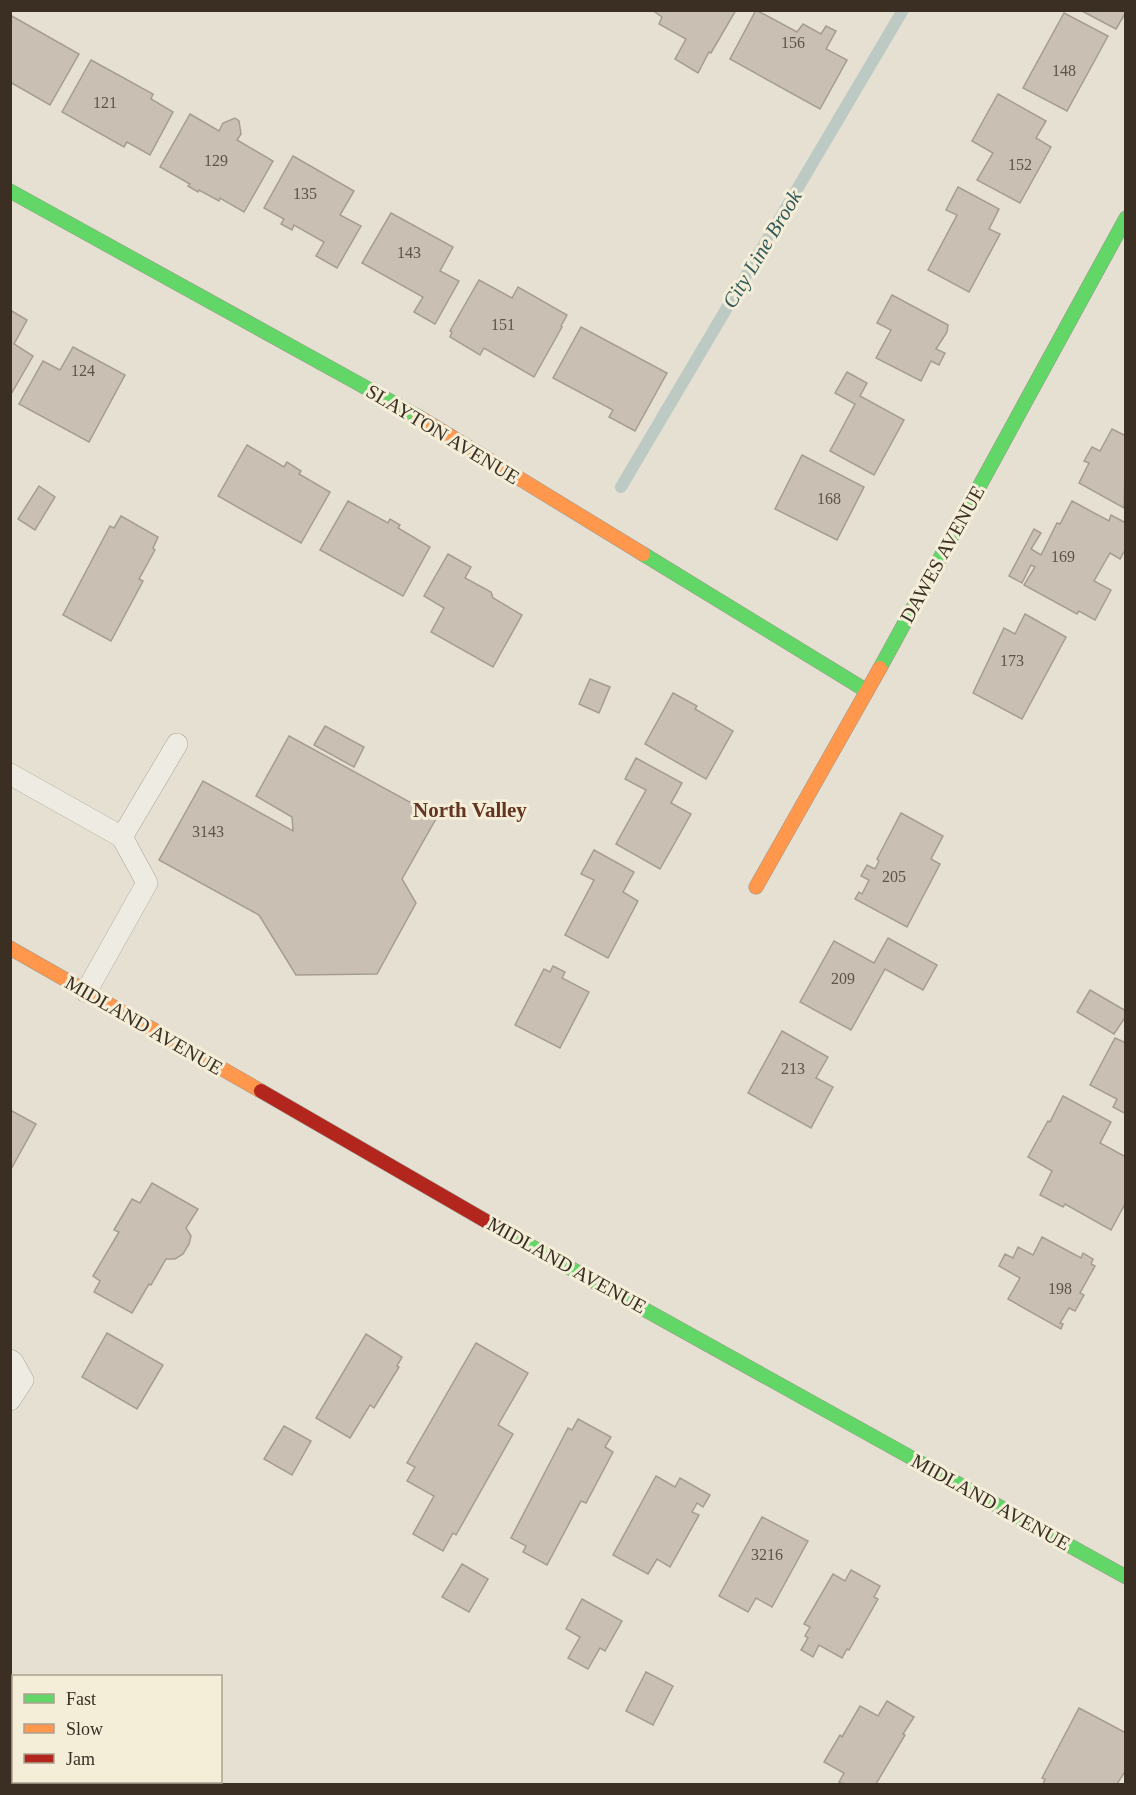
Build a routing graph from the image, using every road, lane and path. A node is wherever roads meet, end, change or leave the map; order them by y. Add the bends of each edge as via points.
1 (10, 191) edge
2 (1125, 218) edge
3 (867, 691) junction
4 (177, 744) dead end
5 (10, 774) edge
6 (122, 837) junction
7 (756, 887) dead end
8 (10, 948) edge
9 (86, 992) junction
10 (10, 1360) edge
11 (10, 1400) edge
12 (1125, 1577) edge

1 - 3 street, SLAYTON AVENUE via 419,417
2 - 3 street, DAWES AVENUE
3 - 7 street, DAWES AVENUE
4 - 6 lane
5 - 6 lane
6 - 9 lane via 147,883
8 - 9 street, MIDLAND AVENUE
9 - 12 street, MIDLAND AVENUE via 543,1253
10 - 11 lane via 23,1380

